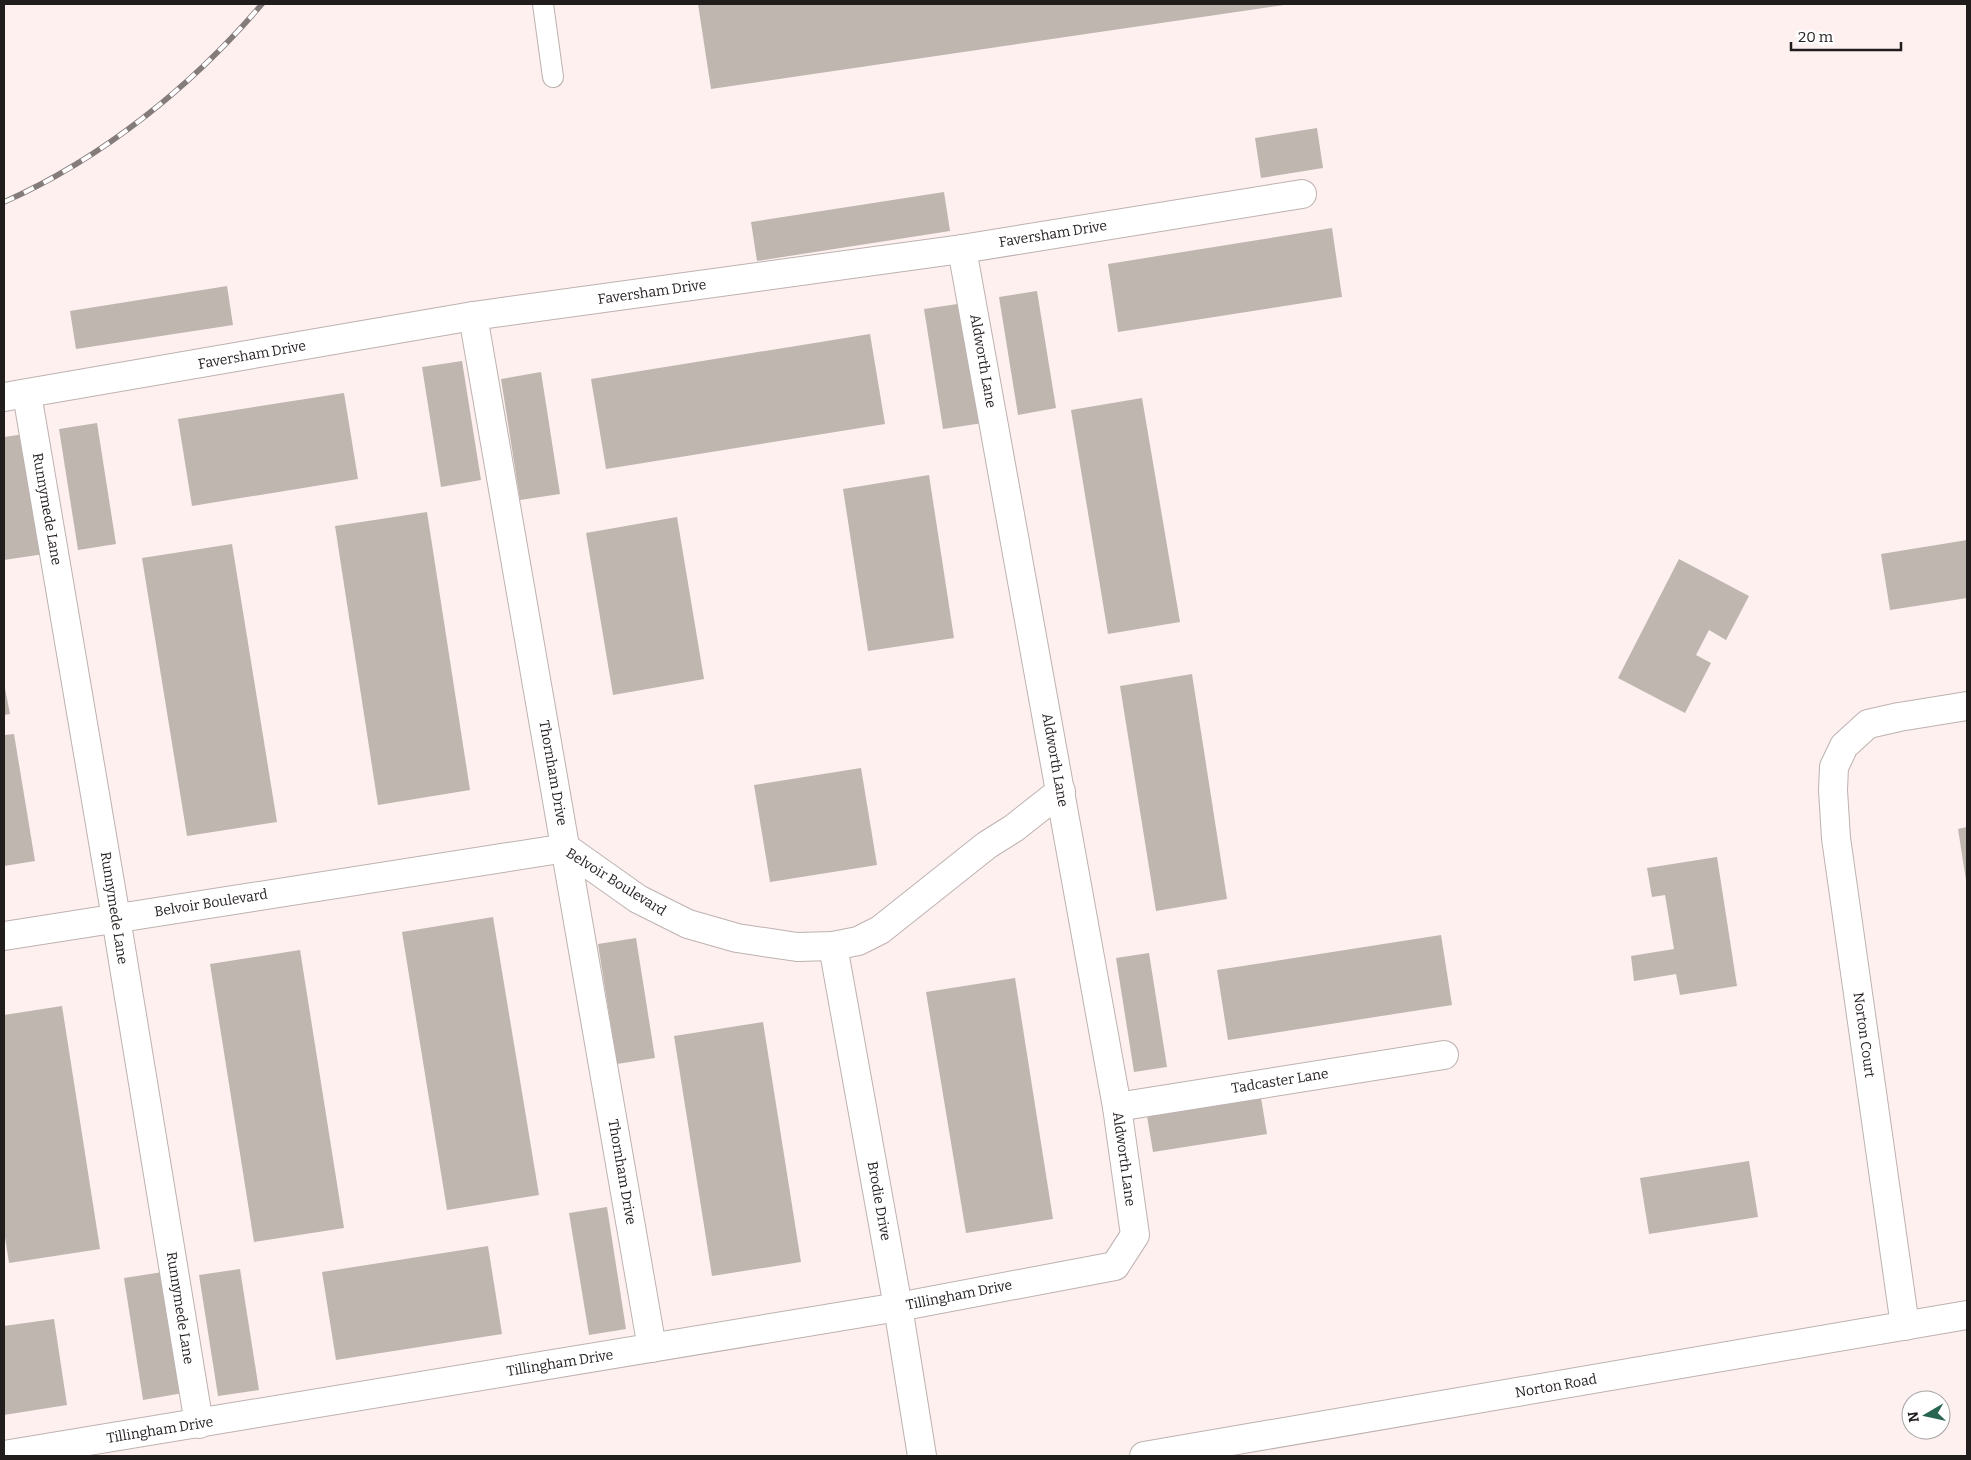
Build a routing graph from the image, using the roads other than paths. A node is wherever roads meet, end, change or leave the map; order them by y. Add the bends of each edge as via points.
1 (543, 4) edge
2 (553, 76) dead end
3 (1302, 194) dead end
4 (962, 249) junction
5 (473, 316) junction
6 (15, 396) edge
7 (1967, 706) edge
8 (1061, 791) junction
9 (566, 848) junction
10 (116, 918) junction
11 (4, 936) edge
12 (833, 946) junction
13 (1444, 1055) dead end
14 (1117, 1107) junction
15 (1115, 1266) joint
16 (898, 1307) junction
17 (1967, 1315) edge
18 (1905, 1326) junction
19 (652, 1348) junction
20 (199, 1424) junction
21 (4, 1455) edge
22 (922, 1456) edge
23 (1144, 1456) edge

1 - 2 lane
3 - 4 street, Faversham Drive
4 - 5 street, Faversham Drive
4 - 8 street, Aldworth Lane
5 - 6 street, Faversham Drive
5 - 9 street, Thornham Drive
6 - 10 street, Runnymede Lane
7 - 18 street, Norton Court via 1868,724 1844,746 1834,766 1836,838
8 - 12 street, Belvoir Boulevard via 880,930 858,941
8 - 14 street, Aldworth Lane
9 - 10 street, Belvoir Boulevard
9 - 12 street, Belvoir Boulevard via 638,899 688,924 737,938 797,946
9 - 19 street, Thornham Drive
10 - 11 street, Belvoir Boulevard
10 - 20 street, Runnymede Lane
12 - 16 street, Brodie Drive
13 - 14 street, Tadcaster Lane
14 - 15 street, Aldworth Lane via 1135,1235
15 - 16 street, Tillingham Drive
16 - 19 street, Tillingham Drive
16 - 22 street, Brodie Drive
17 - 18 street, Norton Road
18 - 23 street, Norton Road
19 - 20 street, Tillingham Drive
20 - 21 street, Tillingham Drive

